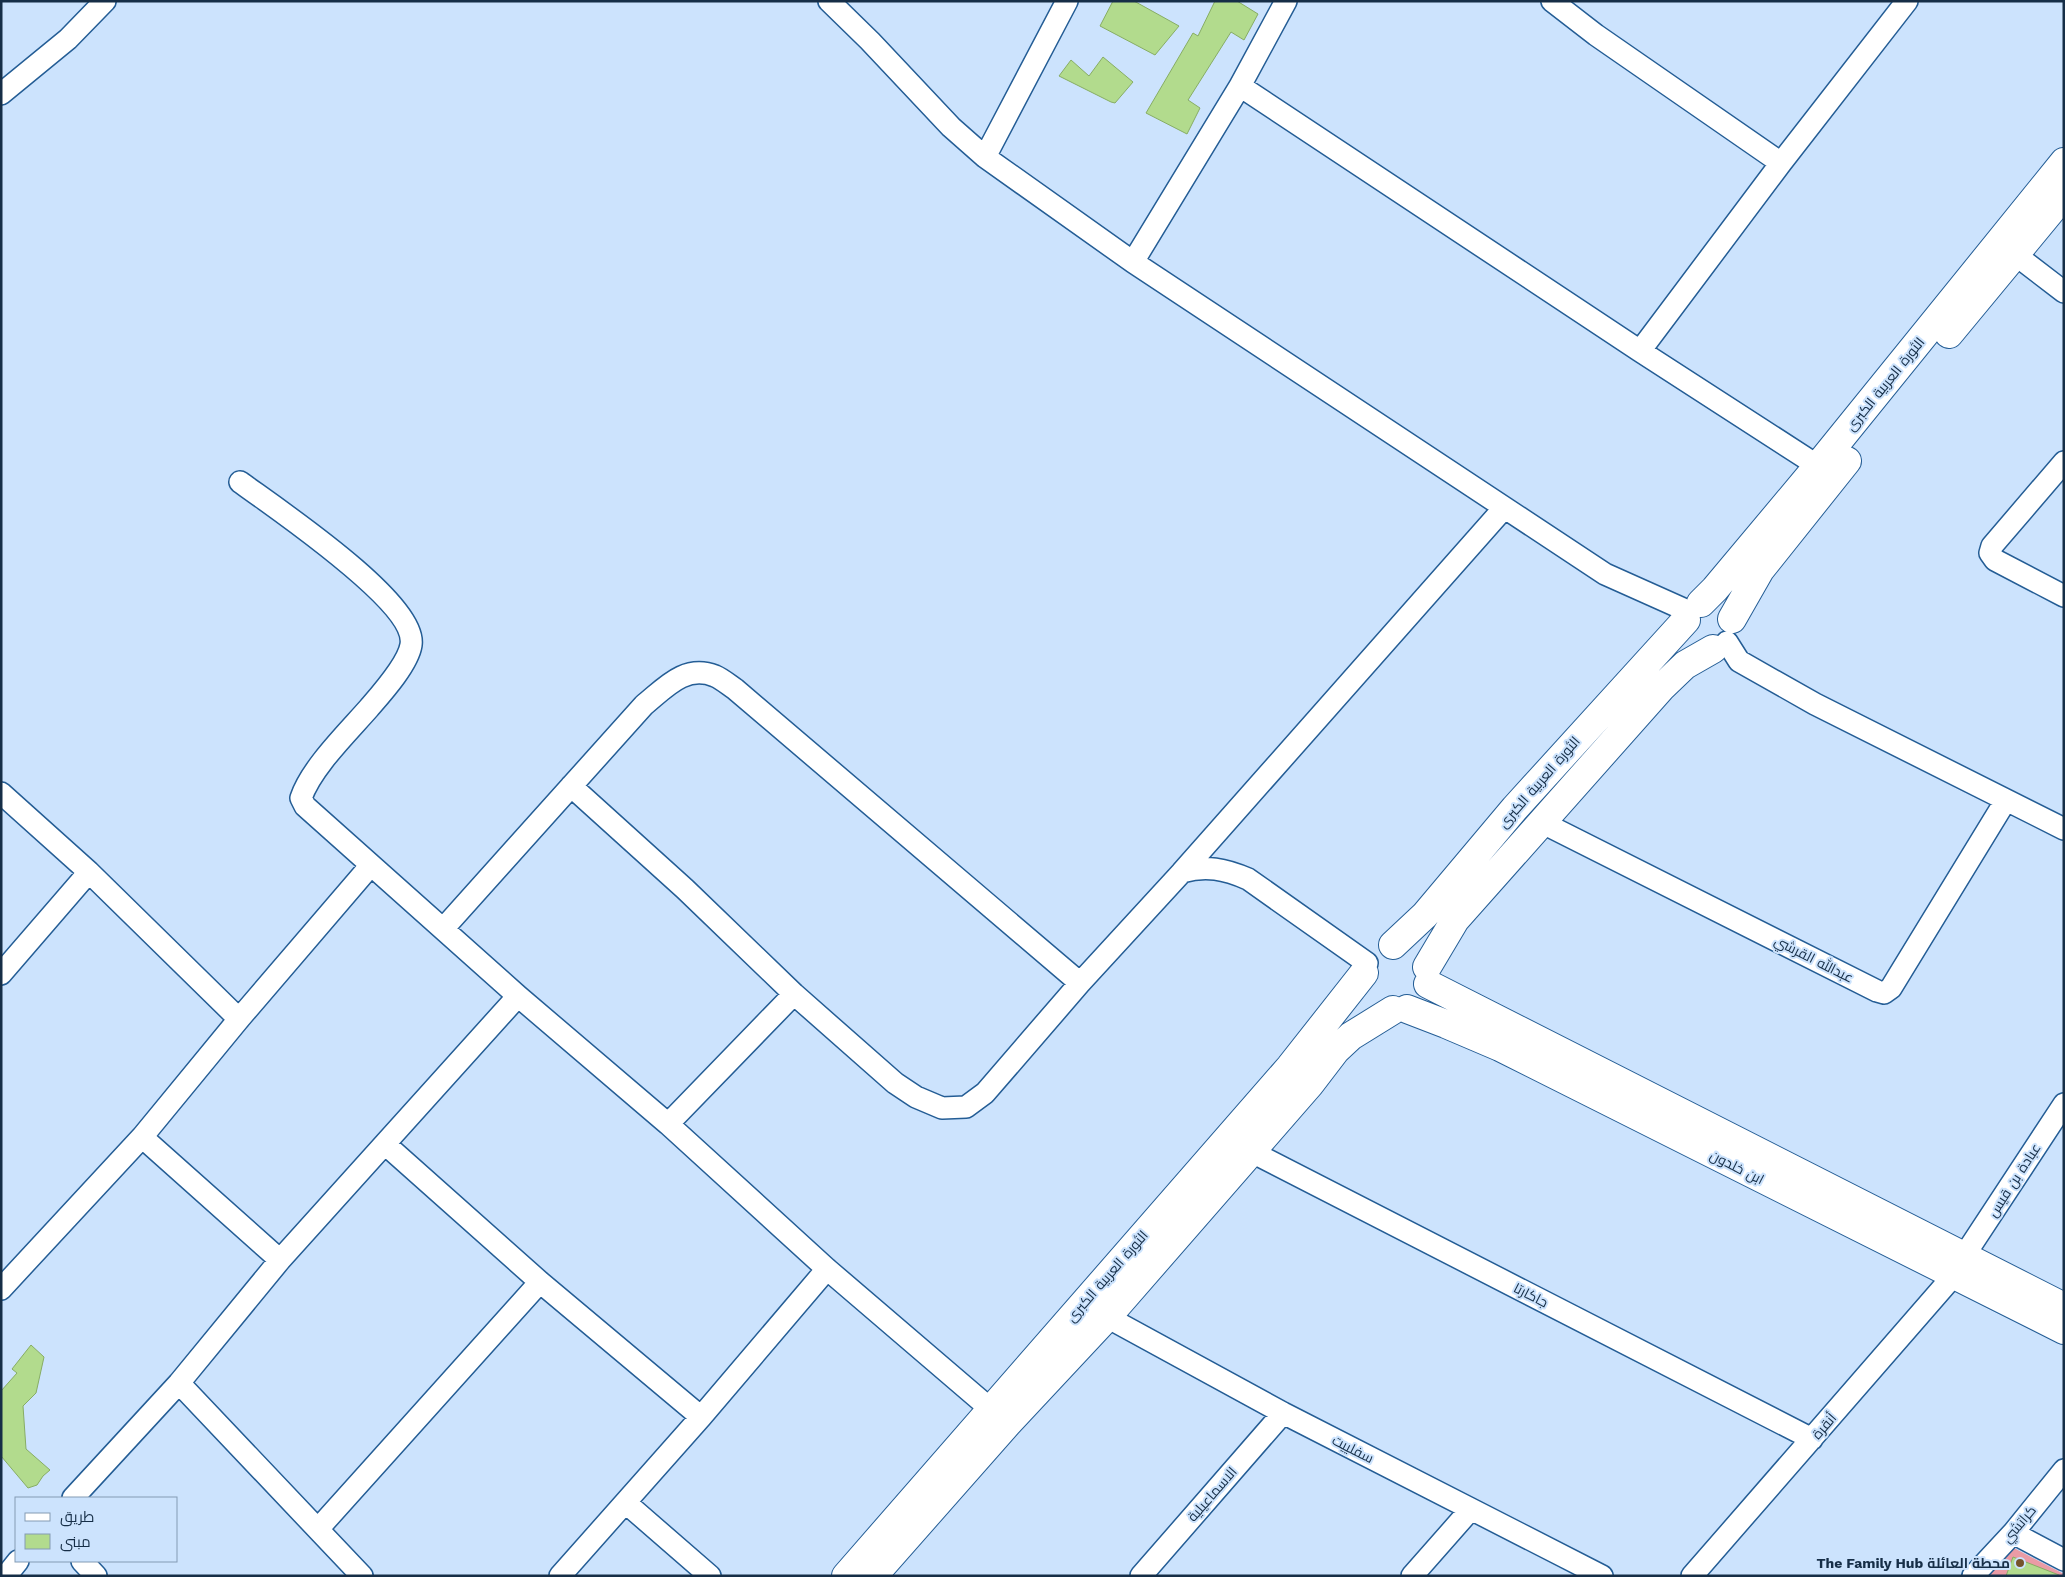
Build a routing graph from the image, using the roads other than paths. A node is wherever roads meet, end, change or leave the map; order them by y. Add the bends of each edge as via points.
1 (105, 1) edge
2 (829, 1) edge
3 (1067, 1) edge
4 (1286, 1) edge
5 (1552, 1) edge
6 (1907, 1) edge
7 (1240, 86) junction
8 (1, 94) edge
9 (985, 157) junction
10 (2064, 162) edge
11 (1781, 163) junction
12 (2064, 195) edge
13 (2008, 249) junction
14 (1133, 262) junction
15 (2064, 292) edge
16 (1640, 351) junction
17 (2064, 462) edge
18 (1818, 466) junction
19 (240, 482) dead end
20 (1504, 508) junction
21 (2064, 596) edge
22 (1692, 612) junction
23 (1724, 637) junction
24 (571, 786) junction
25 (1, 793) edge
26 (2006, 800) junction
27 (1541, 822) junction
28 (2064, 829) edge
29 (370, 865) junction
30 (89, 872) junction
31 (1182, 872) junction
32 (443, 929) junction
33 (1393, 945) junction
34 (1366, 968) junction
35 (1, 974) edge
36 (1428, 975) junction
37 (1080, 983) junction
38 (794, 994) junction
39 (518, 996) junction
40 (1400, 1010) junction
41 (239, 1019) junction
42 (1300, 1075) junction
43 (2064, 1104) edge
44 (668, 1124) junction
45 (142, 1137) junction
46 (384, 1144) junction
47 (1250, 1151) junction
48 (280, 1260) junction
49 (1959, 1266) junction
50 (827, 1269) junction
51 (540, 1282) junction
52 (1, 1289) edge
53 (2064, 1307) edge
54 (1107, 1317) junction
55 (2064, 1330) edge
56 (179, 1383) junction
57 (1283, 1413) junction
58 (999, 1416) junction
59 (701, 1417) junction
60 (1812, 1439) junction
61 (2064, 1470) edge
62 (74, 1497) edge
63 (626, 1503) junction
64 (1471, 1509) junction
65 (318, 1529) junction
66 (2012, 1533) junction
67 (2064, 1560) edge
68 (17, 1562) edge
69 (83, 1562) edge
70 (6, 1576) edge
71 (96, 1576) edge
72 (362, 1576) edge
73 (560, 1576) edge
74 (710, 1576) edge
75 (846, 1576) edge
76 (873, 1576) edge
77 (1141, 1576) edge
78 (1412, 1576) edge
79 (1602, 1576) edge
80 (1692, 1576) edge
81 (1973, 1576) edge

1 - 8 street via 68,39
2 - 9 street via 951,127
3 - 9 street
4 - 7 street
5 - 11 street
6 - 11 street
7 - 14 street
7 - 16 street
9 - 14 street
10 - 13 street, الثورة العربية الكبرى
11 - 16 street
12 - 13 street, الثورة العربية الكبرى
13 - 15 street
13 - 18 street, الثورة العربية الكبرى
13 - 23 street, الثورة العربية الكبرى via 1933,354 1760,570
14 - 20 street
16 - 18 street
17 - 21 street via 1992,546 1990,553 1995,560
18 - 22 street, الثورة العربية الكبرى
19 - 29 street via 351,566 386,598 407,623 411,634 412,644 402,665 309,781 301,798 305,806
20 - 22 street via 1605,574
20 - 31 street
22 - 23 street via 1716,603 1729,612
22 - 23 street via 1685,628 1692,642 1705,649
22 - 33 street, الثورة العربية الكبرى via 1515,808 1425,915
23 - 26 street via 1739,661
23 - 27 street, الثورة العربية الكبرى via 1685,665 1661,688
24 - 32 street
24 - 37 street via 644,705 677,678 697,672 715,676 735,689
24 - 38 street
25 - 30 street
26 - 27 street, عبدالله القرشي via 1891,988 1884,993
26 - 28 street
27 - 36 street, الثورة العربية الكبرى via 1455,920
29 - 32 street
29 - 41 street
30 - 35 street
30 - 41 street
31 - 34 street via 1210,868 1248,879
31 - 37 street
32 - 39 street
33 - 34 street via 1374,954
33 - 36 street via 1414,950 1422,957
34 - 40 street via 1364,983 1370,997 1382,1007
34 - 42 street, الثورة العربية الكبرى
36 - 40 street via 1422,998
36 - 49 street, ابن خلدون
37 - 38 street via 985,1093 966,1107 942,1108 916,1098 895,1083
38 - 44 street
39 - 44 street
39 - 46 street
40 - 42 street, الثورة العربية الكبرى via 1351,1036
40 - 49 street, ابن خلدون via 1446,1024 1500,1047
41 - 45 street
42 - 47 street, الثورة العربية الكبرى
42 - 58 street, الثورة العربية الكبرى
43 - 49 street, عبادة بن قيس
44 - 50 street
45 - 48 street
45 - 52 street
46 - 48 street
46 - 51 street
47 - 54 street, الثورة العربية الكبرى
47 - 60 street, جاكارتا
48 - 56 street
49 - 53 street, ابن خلدون
49 - 55 street, ابن خلدون
49 - 60 street, أنقرة
50 - 58 street
50 - 59 street
51 - 59 street
51 - 65 street
54 - 57 street, سفلييت
54 - 58 street, الثورة العربية الكبرى
56 - 62 street
56 - 65 street
57 - 64 street, سفلييت
57 - 77 street, الاسماعيلية
58 - 75 street, الثورة العربية الكبرى
58 - 76 street, الثورة العربية الكبرى
59 - 63 street
60 - 80 street, أنقرة
61 - 66 street, كراتشي
63 - 73 street
63 - 74 street
64 - 78 street
64 - 79 street, سفلييت
65 - 72 street
66 - 67 street
66 - 81 street, كراتشي
68 - 70 street
69 - 71 street

